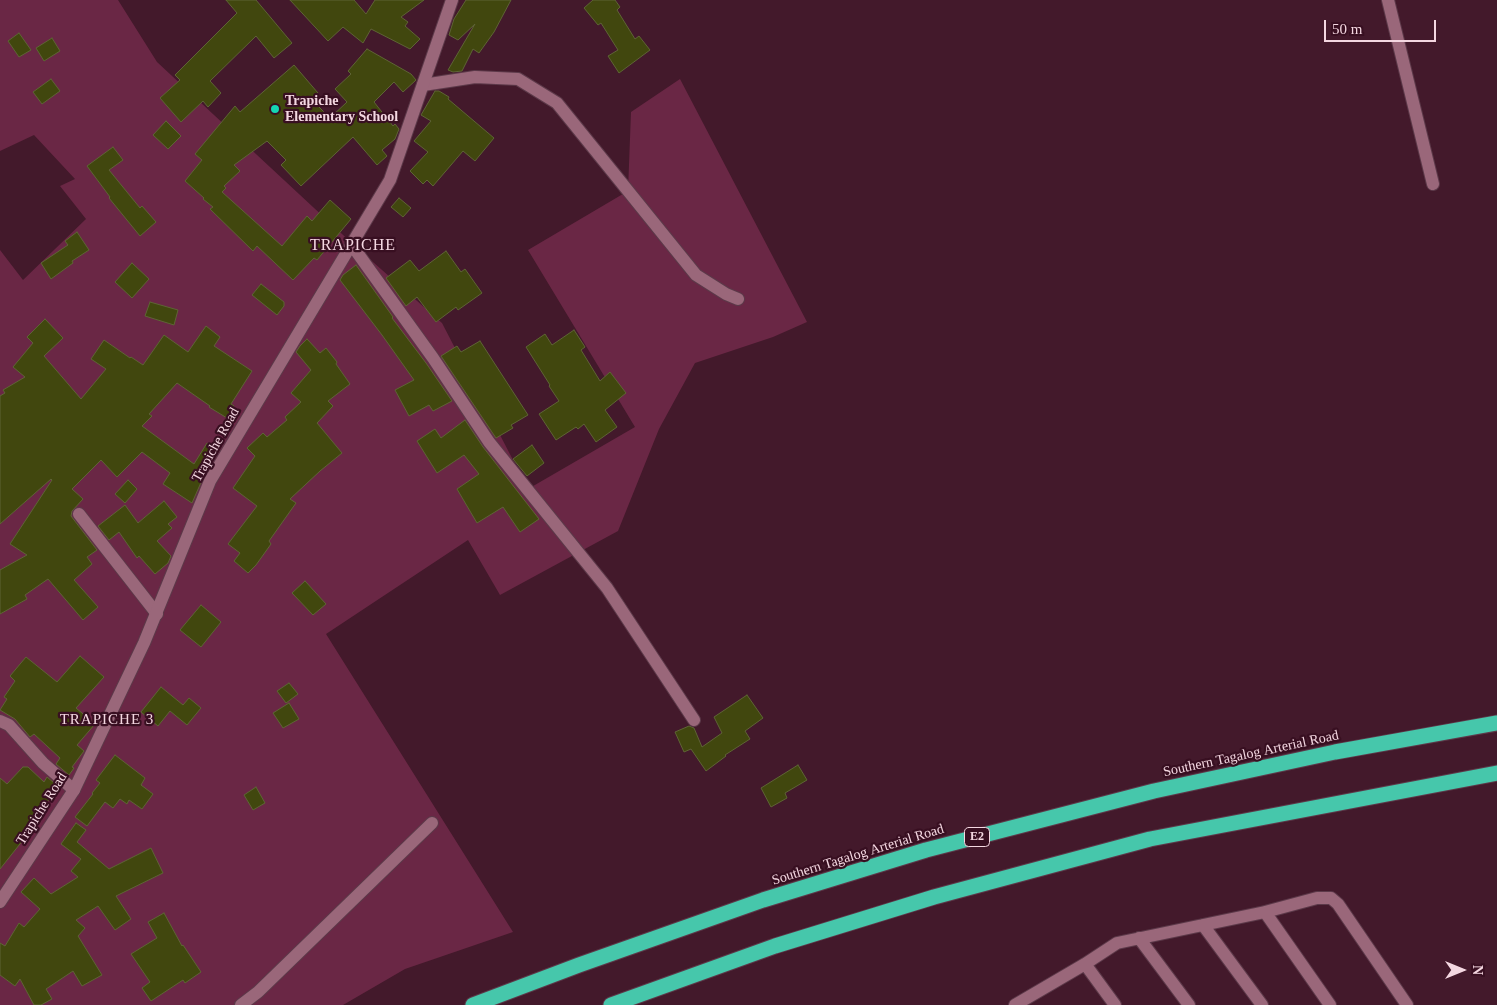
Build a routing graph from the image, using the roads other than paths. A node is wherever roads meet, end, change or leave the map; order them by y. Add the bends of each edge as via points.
1 (452, 0) edge
2 (1388, 0) edge
3 (423, 85) junction
4 (1433, 184) dead end
5 (351, 244) junction
6 (738, 299) dead end
7 (79, 514) dead end
8 (157, 614) junction
9 (694, 720) dead end
10 (0, 721) edge
11 (1497, 723) edge
12 (1497, 773) edge
13 (74, 790) junction
14 (432, 823) dead end
15 (0, 902) edge
16 (1265, 912) junction
17 (1202, 925) junction
18 (1139, 938) junction
19 (1085, 964) junction
20 (1034, 1000) edge
21 (241, 1005) edge
22 (473, 1005) edge
23 (611, 1005) edge
24 (1015, 1005) edge
25 (1115, 1005) edge
26 (1190, 1005) edge
27 (1262, 1005) edge
28 (1330, 1005) edge
29 (1407, 1005) edge

1 - 3 street, Trapiche Road
2 - 4 street
3 - 5 street, Trapiche Road via 390,180
3 - 6 street via 476,76 518,79 557,103 696,275
5 - 8 street, Trapiche Road via 210,481
5 - 9 street via 489,442 607,588
7 - 8 street
8 - 13 street, Trapiche Road
10 - 13 street via 9,725 43,763
11 - 22 highway, Southern Tagalog Arterial Road / E2 via 1335,752 1154,791 926,850 763,900
12 - 23 highway via 1150,839 924,900 775,946
13 - 15 street, Trapiche Road
14 - 21 street
16 - 17 street
16 - 28 street
16 - 29 street via 1317,898 1331,898
17 - 18 street
17 - 27 street
18 - 19 street via 1117,943
18 - 26 street
19 - 20 street
19 - 25 street
20 - 24 street

